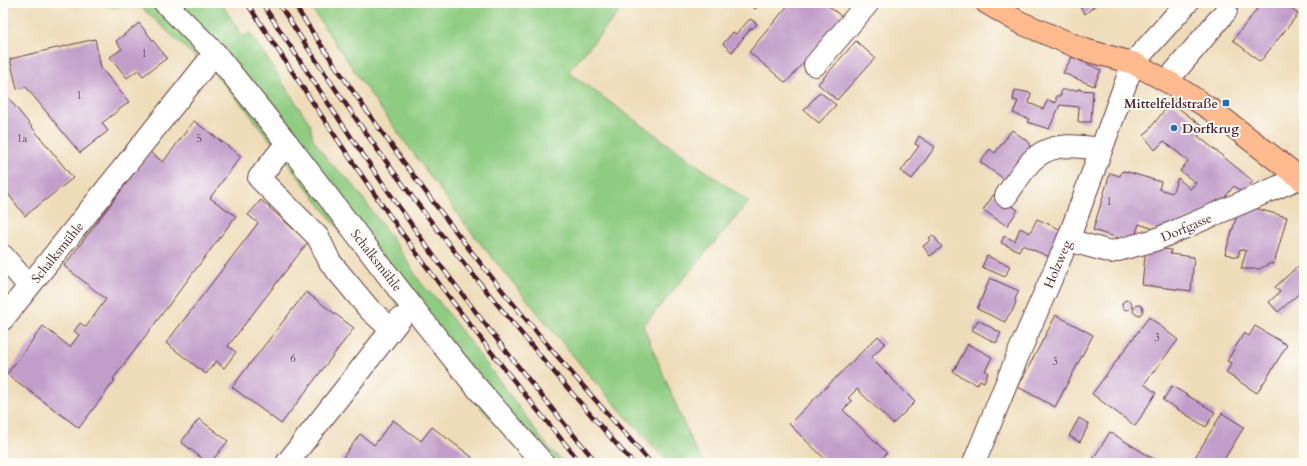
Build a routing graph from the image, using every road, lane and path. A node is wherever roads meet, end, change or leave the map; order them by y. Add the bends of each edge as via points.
1 (165, 3) edge
2 (868, 3) edge
3 (987, 3) edge
4 (1186, 3) edge
5 (1226, 11) dead end
6 (215, 53) junction
7 (1134, 63) junction
8 (815, 65) dead end
9 (1167, 81) junction
10 (287, 143) junction
11 (1101, 149) junction
12 (1302, 180) edge
13 (1006, 196) dead end
14 (1068, 240) junction
15 (3, 256) edge
16 (29, 286) junction
17 (413, 308) junction
18 (3, 319) edge
19 (391, 329) junction
20 (287, 463) edge
21 (543, 463) edge
22 (974, 463) edge

1 - 6 street, Schalksmühle
2 - 8 street
3 - 7 main road via 1019,22 1084,50
4 - 7 street, Holzweg
5 - 9 street
6 - 10 street, Schalksmühle
6 - 16 street, Schalksmühle
7 - 9 main road
7 - 11 street, Holzweg
9 - 12 main road via 1214,111
10 - 17 street, Schalksmühle
10 - 19 street via 259,178 318,237 330,262 369,309
11 - 13 street via 1079,146 1050,149 1035,157
11 - 14 street, Holzweg
12 - 14 street, Dorfgasse via 1155,240 1111,252
14 - 22 street, Holzweg
15 - 16 street
16 - 18 street, Schalksmühle
17 - 19 street
17 - 21 street, Schalksmühle via 472,382
19 - 20 street

